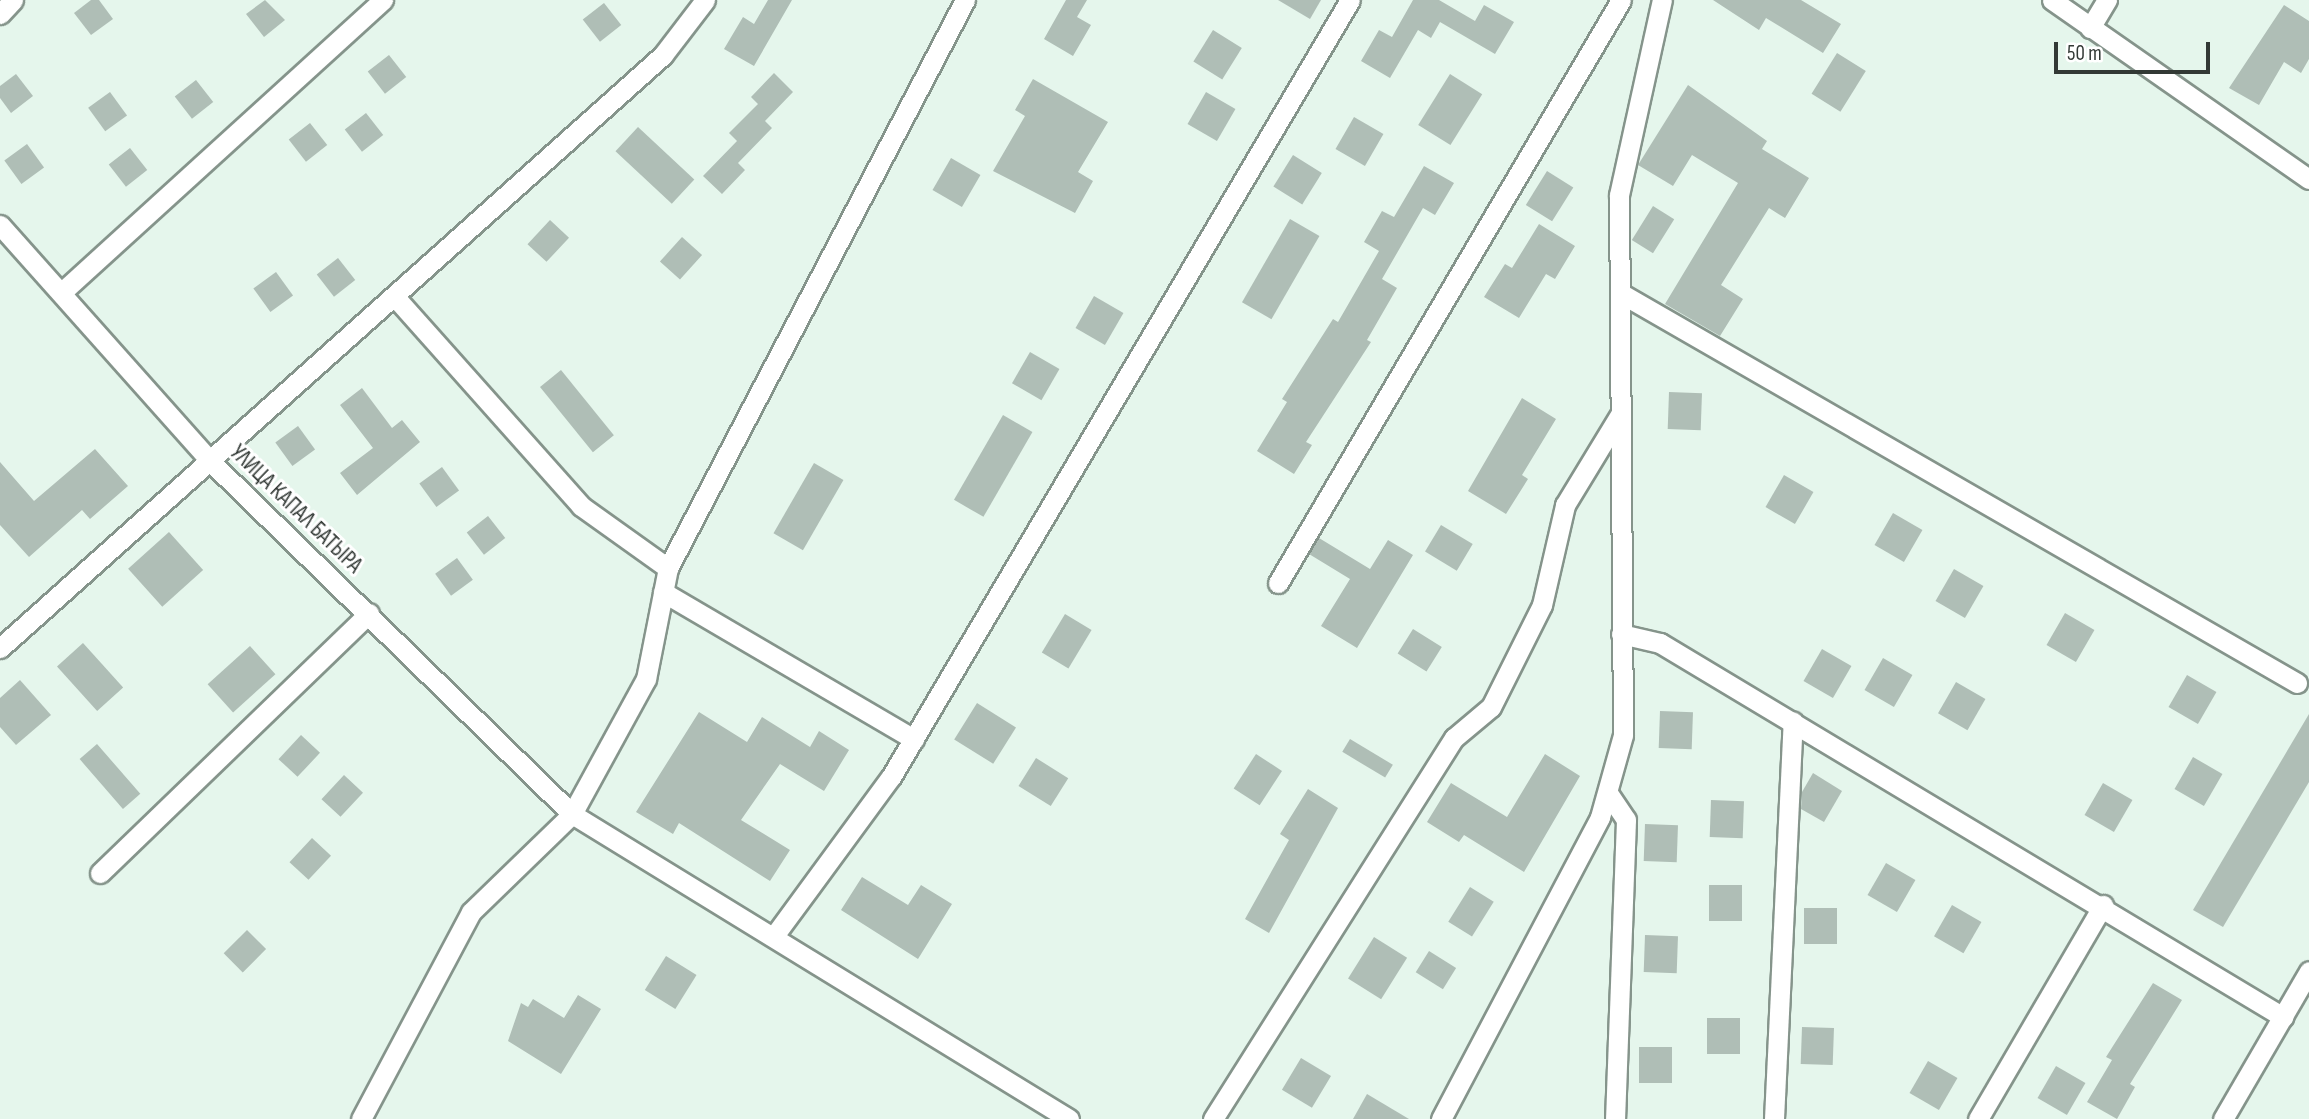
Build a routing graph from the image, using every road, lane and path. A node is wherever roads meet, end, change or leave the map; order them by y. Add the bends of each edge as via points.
1 (13, 0) edge
2 (383, 0) edge
3 (705, 0) edge
4 (965, 0) edge
5 (1350, 0) edge
6 (1621, 0) edge
7 (1662, 0) edge
8 (2052, 0) edge
9 (2107, 0) edge
10 (0, 13) edge
11 (2090, 28) junction
12 (2309, 179) edge
13 (0, 225) edge
14 (62, 292) junction
15 (1622, 295) junction
16 (395, 297) junction
17 (1622, 412) junction
18 (210, 461) junction
19 (668, 568) junction
20 (1278, 583) dead end
21 (663, 592) junction
22 (369, 613) junction
23 (1621, 634) junction
24 (0, 648) edge
25 (2297, 683) dead end
26 (1793, 721) junction
27 (914, 739) junction
28 (1608, 793) junction
29 (572, 814) junction
30 (100, 873) dead end
31 (2103, 905) junction
32 (774, 936) junction
33 (2309, 971) edge
34 (2283, 1017) junction
35 (361, 1119) edge
36 (1069, 1119) edge
37 (1213, 1119) edge
38 (1441, 1119) edge
39 (1615, 1119) edge
40 (1774, 1119) edge
41 (1978, 1119) edge
42 (2223, 1119) edge

1 - 10 street
2 - 14 street
3 - 16 street via 663,55
4 - 19 street
5 - 27 street
6 - 20 street
7 - 15 street via 1619,195
8 - 11 street
9 - 11 street
11 - 12 street
13 - 14 street, УЛИЦА КАПАЛ БАТЫРА
14 - 18 street, УЛИЦА КАПАЛ БАТЫРА
15 - 17 street
15 - 25 street
16 - 18 street
16 - 19 street via 581,506
17 - 23 street
17 - 37 street via 1565,505 1542,605 1491,707 1454,738
18 - 22 street, УЛИЦА КАПАЛ БАТЫРА
18 - 24 street
19 - 21 street
21 - 27 street
21 - 29 street via 646,679
22 - 29 street, УЛИЦА КАПАЛ БАТЫРА
22 - 30 street
23 - 26 street via 1660,643
23 - 28 street via 1623,735
26 - 31 street
26 - 40 street
27 - 32 street
28 - 38 street
28 - 39 street via 1626,820
29 - 32 street, УЛИЦА КАПАЛ БАТЫРА
29 - 35 street via 471,912
31 - 34 street
31 - 41 street
32 - 36 street, УЛИЦА КАПАЛ БАТЫРА
33 - 34 street
34 - 42 street

